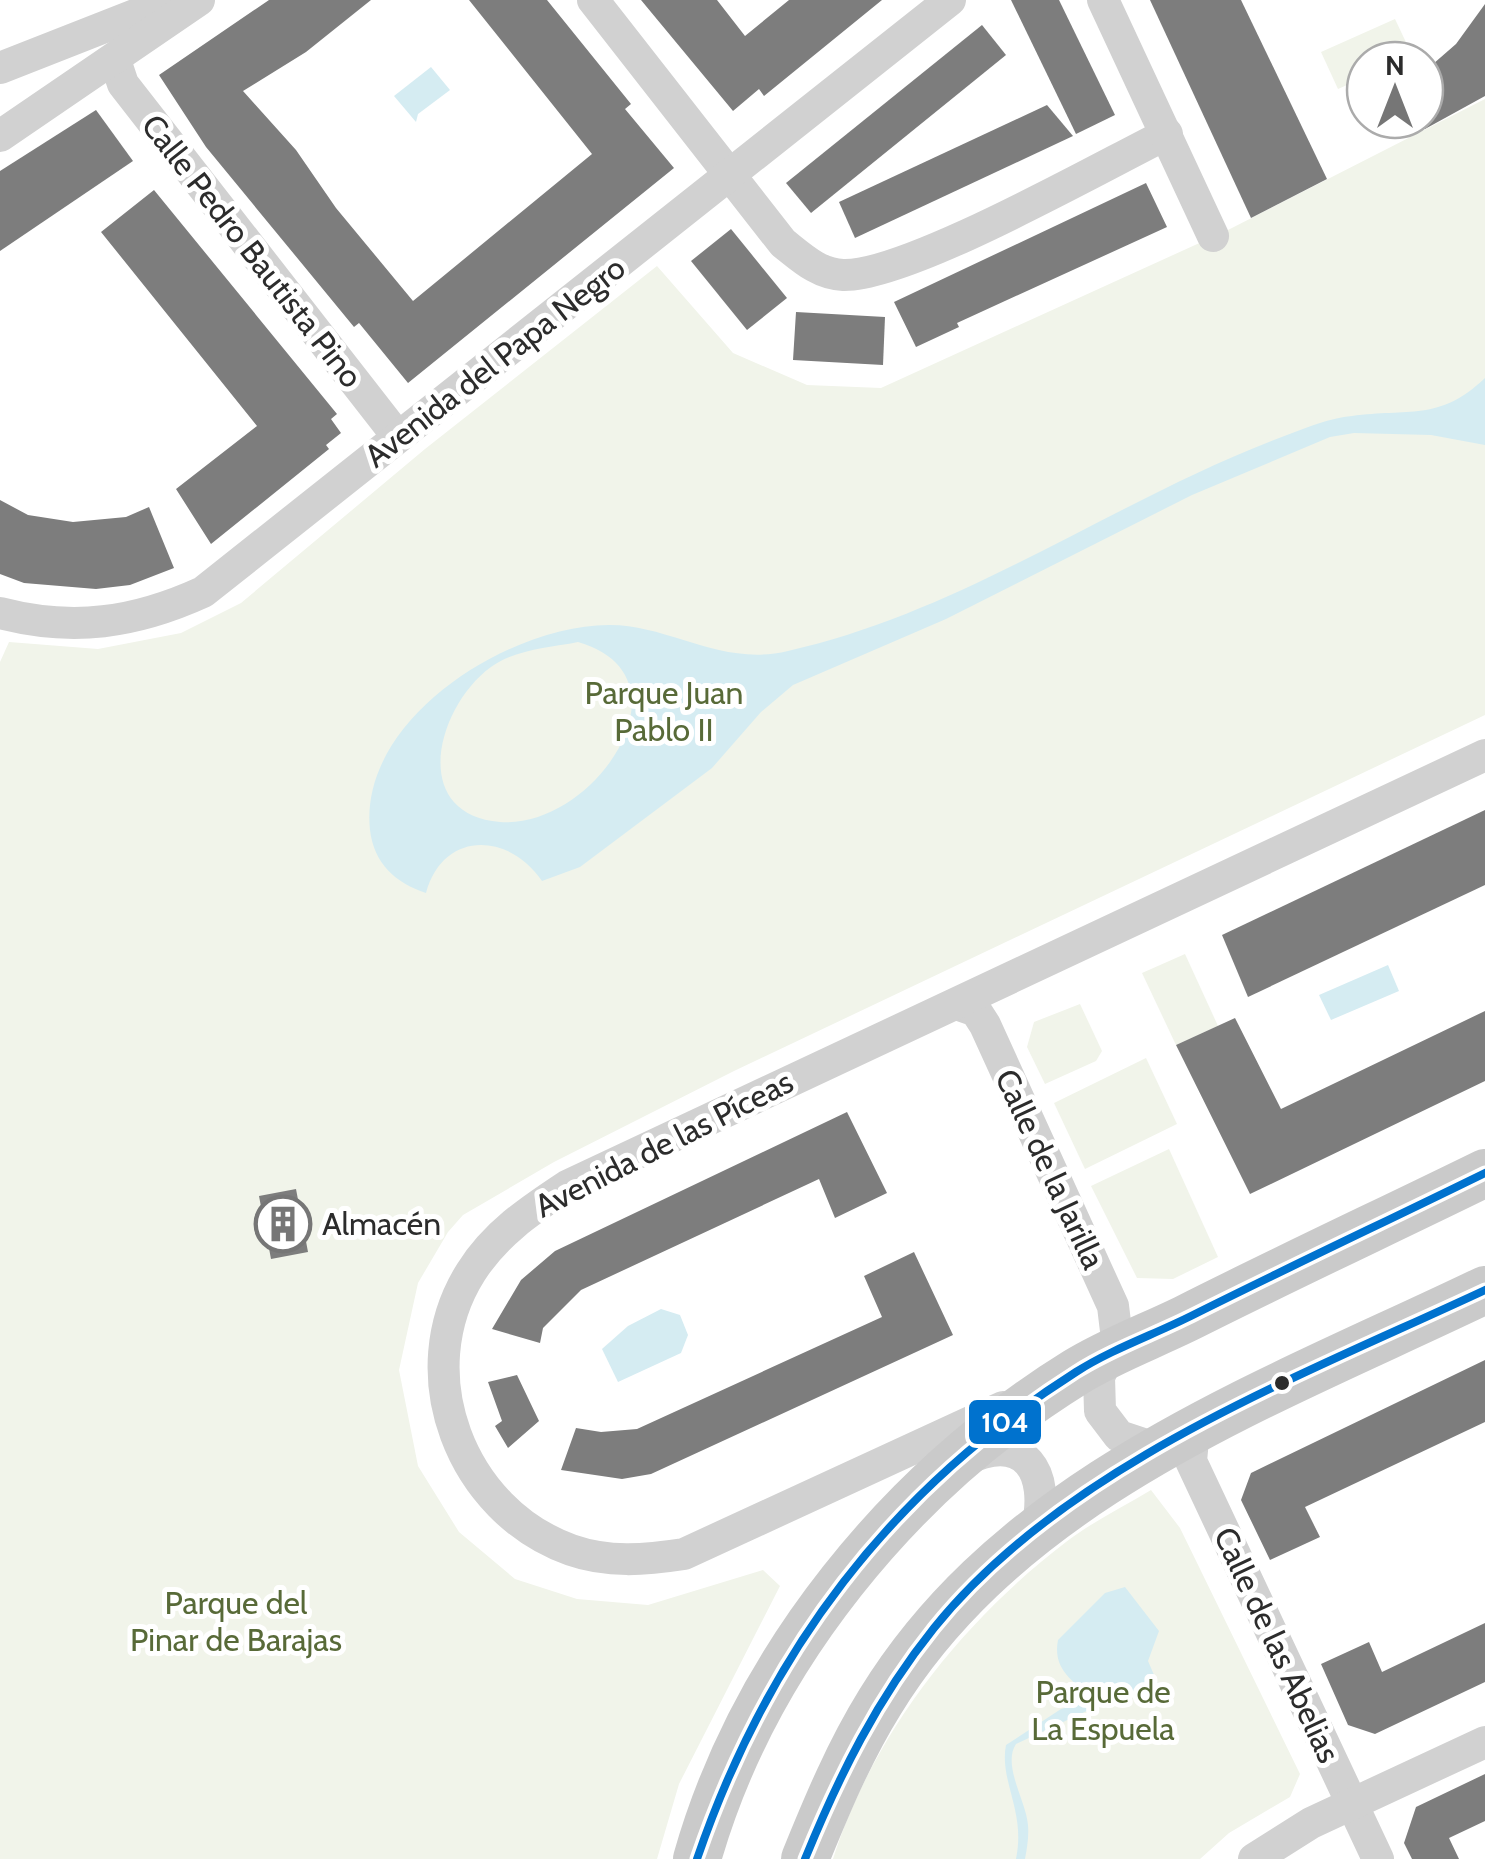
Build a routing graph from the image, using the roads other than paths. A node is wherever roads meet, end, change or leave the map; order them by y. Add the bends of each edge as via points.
1 (173, 0) edge
2 (199, 0) edge
3 (593, 0) edge
4 (950, 0) edge
5 (1102, 0) edge
6 (115, 60) junction
7 (2, 66) edge
8 (14, 128) edge
9 (1167, 134) junction
10 (733, 174) junction
11 (1214, 236) dead end
12 (398, 437) junction
13 (0, 613) edge
14 (1485, 755) edge
15 (956, 1004) junction
16 (1485, 1174) edge
17 (1485, 1290) edge
18 (1114, 1350) junction
19 (1049, 1390) junction
20 (1176, 1439) junction
21 (954, 1465) junction
22 (1037, 1528) junction
23 (1485, 1742) edge
24 (1352, 1805) junction
25 (698, 1859) edge
26 (805, 1859) edge
27 (1254, 1859) edge
28 (1378, 1859) edge

1 - 7 street
2 - 6 street
3 - 10 street
4 - 10 street, Avenida del Papa Negro
5 - 9 street
6 - 8 street
6 - 12 street, Calle Pedro Bautista Pino via 123,84
7 - 8 street via 27,96
9 - 10 street via 967,233 884,267 844,275 816,269 783,243
9 - 11 street
10 - 12 street, Avenida del Papa Negro
12 - 13 street, Avenida del Papa Negro via 230,574 163,610 91,625
14 - 15 street, Avenida de las Píceas
15 - 18 street, Calle de la Jarilla via 976,1012 985,1025 1109,1296 1117,1322
15 - 19 street, Avenida de las Píceas via 567,1186 517,1219 486,1250 455,1304 443,1364 446,1402 472,1472 525,1527 570,1550 645,1560 684,1554
16 - 18 main road
17 - 20 main road
18 - 19 main road
18 - 20 street via 1099,1377 1100,1411 1119,1436
19 - 21 main road
20 - 22 main road
20 - 24 street, Calle de las Abelias via 1190,1446 1195,1470
21 - 22 street via 988,1452 1015,1452 1033,1464 1043,1485
21 - 25 main road via 854,1568 792,1651 752,1722
22 - 26 main road via 938,1624 882,1699
23 - 24 street
24 - 27 street
24 - 28 street, Calle de las Abelias

